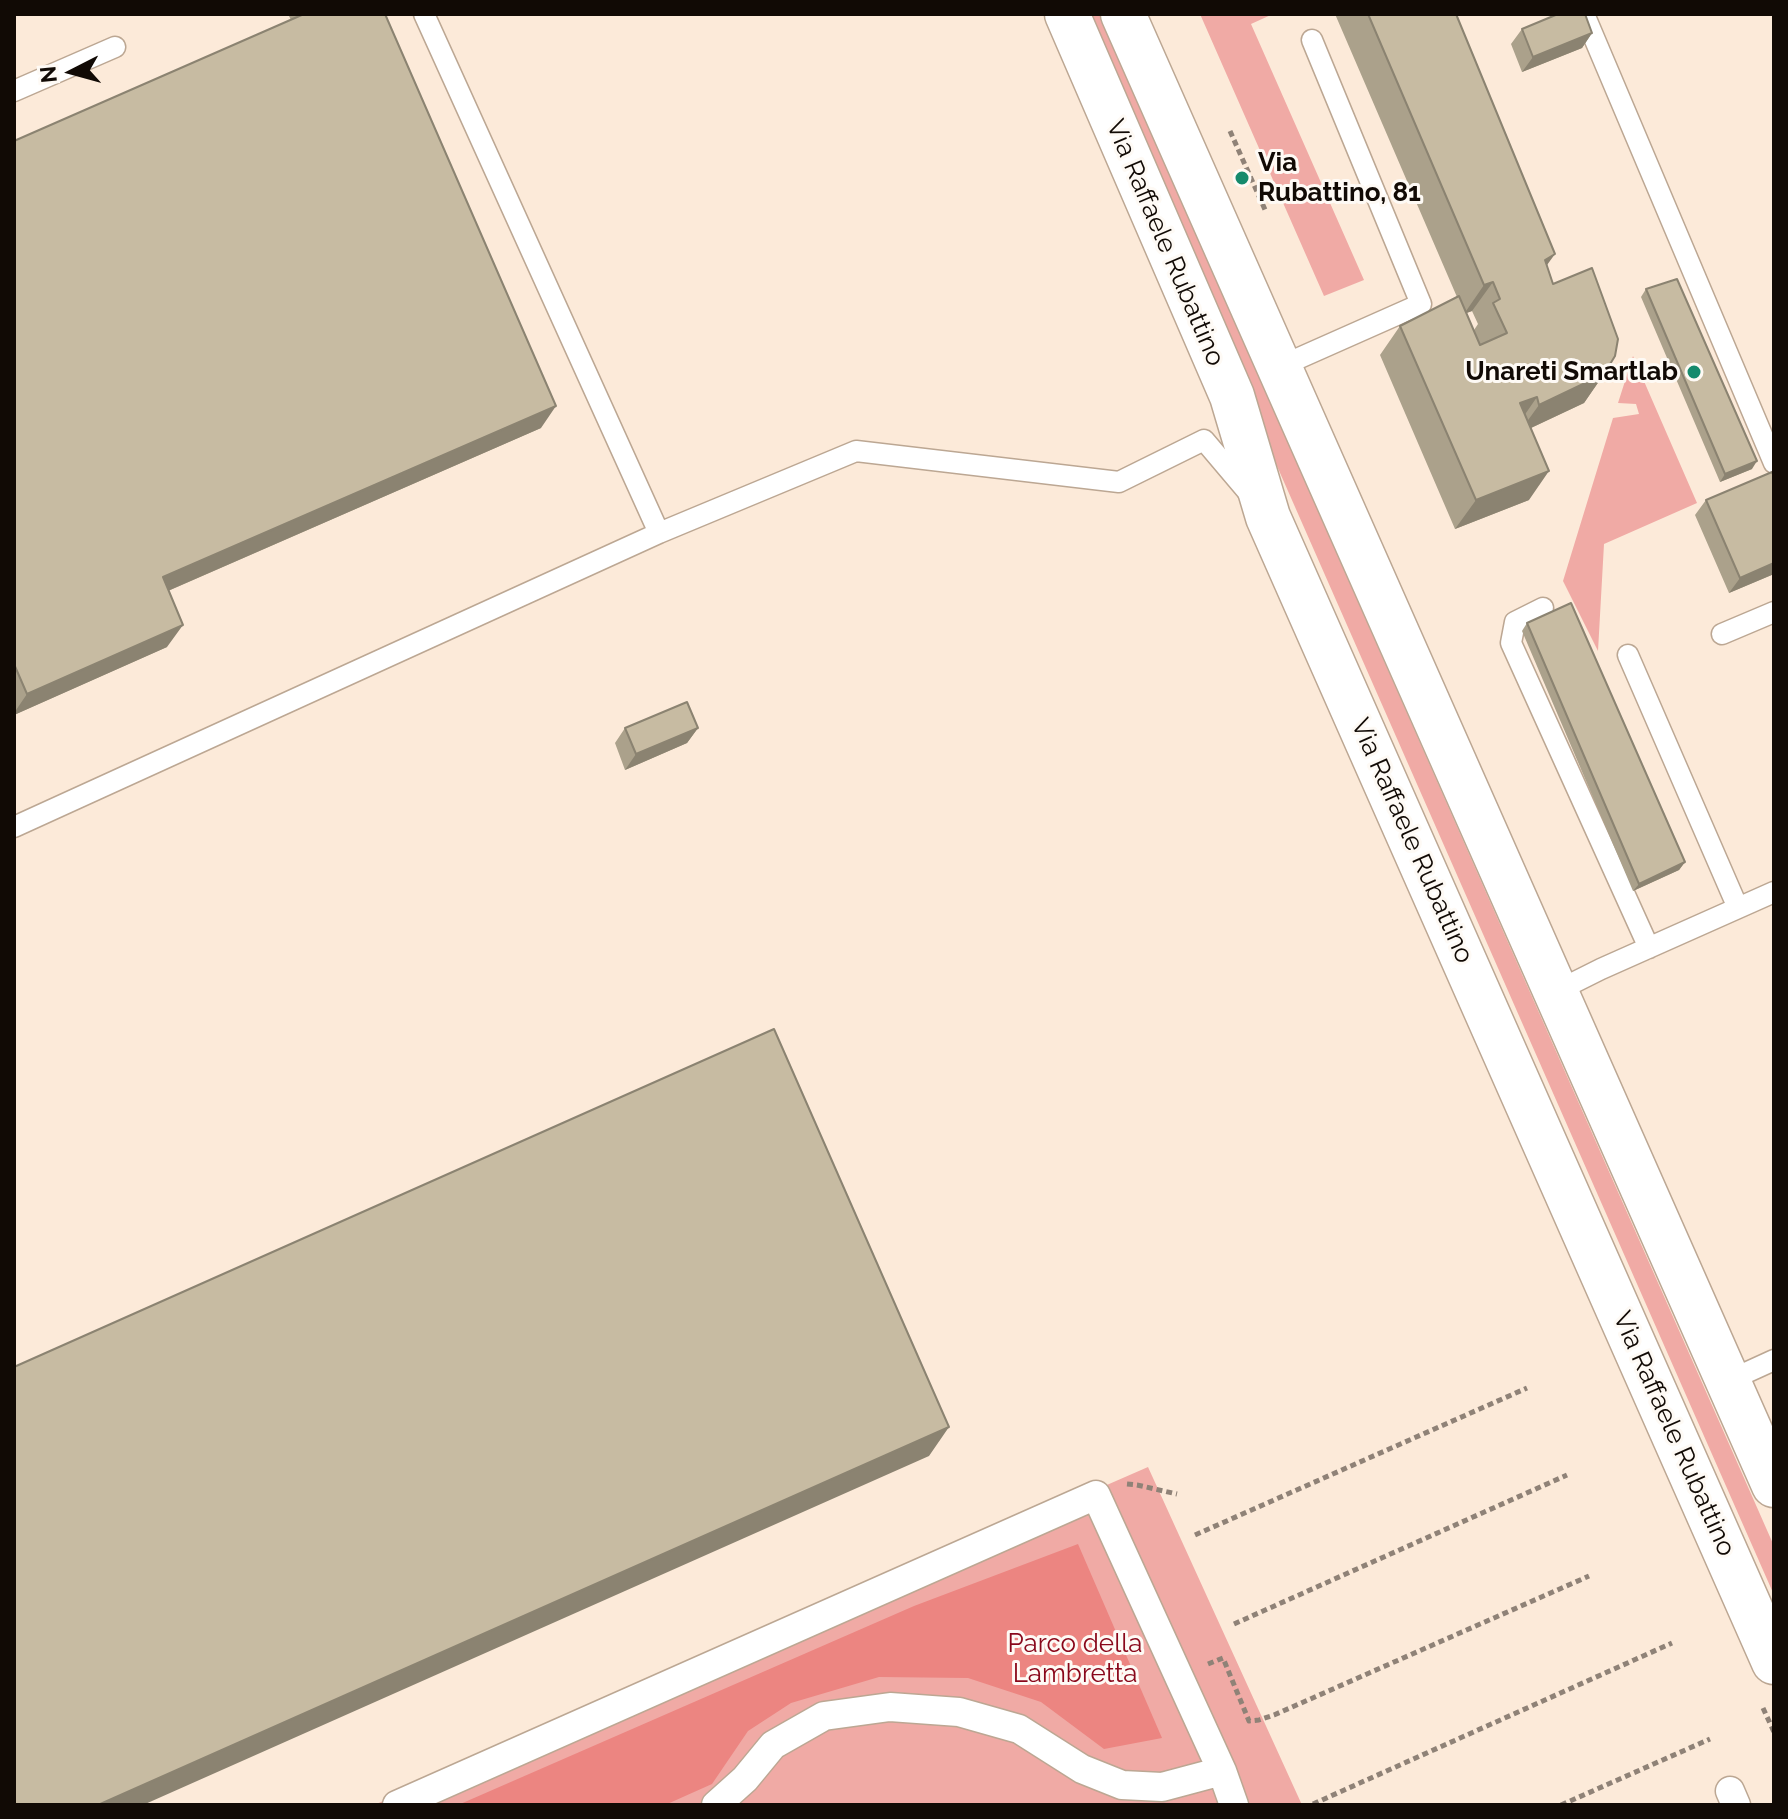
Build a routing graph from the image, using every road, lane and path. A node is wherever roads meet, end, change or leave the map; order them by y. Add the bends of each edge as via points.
1 (424, 14) edge
2 (1067, 14) edge
3 (1123, 14) edge
4 (1584, 14) edge
5 (1312, 40) dead end
6 (115, 47) dead end
7 (14, 91) edge
8 (1230, 131) dead end
9 (1266, 212) dead end
10 (1279, 367) junction
11 (1774, 463) edge
12 (1268, 517) junction
13 (659, 533) junction
14 (1543, 608) dead end
15 (1774, 612) edge
16 (1722, 634) dead end
17 (1628, 655) dead end
18 (14, 827) edge
19 (1774, 892) edge
20 (1738, 908) junction
21 (1649, 948) junction
22 (1555, 992) junction
23 (1774, 1360) edge
24 (1728, 1381) junction
25 (1527, 1388) dead end
26 (1567, 1475) dead end
27 (1774, 1485) edge
28 (1177, 1494) dead end
29 (1096, 1495) junction
30 (1195, 1535) dead end
31 (1589, 1576) dead end
32 (1234, 1624) dead end
33 (1672, 1643) dead end
34 (1774, 1662) edge
35 (1212, 1677) dead end
36 (1763, 1708) dead end
37 (1774, 1732) edge
38 (1710, 1739) dead end
39 (1222, 1771) junction
40 (1313, 1804) edge
41 (397, 1805) edge
42 (716, 1805) edge
43 (1234, 1805) edge
44 (1561, 1805) edge

1 - 13 lane
2 - 12 street, Via Raffaele Rubattino via 1232,396
3 - 10 street, Via Raffaele Rubattino
4 - 11 lane
5 - 10 lane via 1421,304
6 - 7 lane
8 - 9 path
10 - 22 street, Via Raffaele Rubattino
12 - 13 lane via 1204,440 1119,482 856,451
12 - 34 street, Via Raffaele Rubattino
13 - 18 lane
14 - 21 lane via 1515,622 1511,643
15 - 16 lane
17 - 20 lane
19 - 20 lane
20 - 21 lane
21 - 22 lane
22 - 24 street, Via Raffaele Rubattino
23 - 24 lane
24 - 27 street, Via Raffaele Rubattino
25 - 30 path
26 - 32 path
28 - 29 path via 1122,1484
29 - 39 street
29 - 41 street
31 - 35 path via 1259,1720 1249,1721 1223,1658 1207,1665
33 - 40 path
36 - 37 path
38 - 44 path
39 - 42 street via 1162,1787 1122,1785 1082,1769 1019,1729 959,1712 890,1707 824,1716 798,1730 773,1745
39 - 43 street

